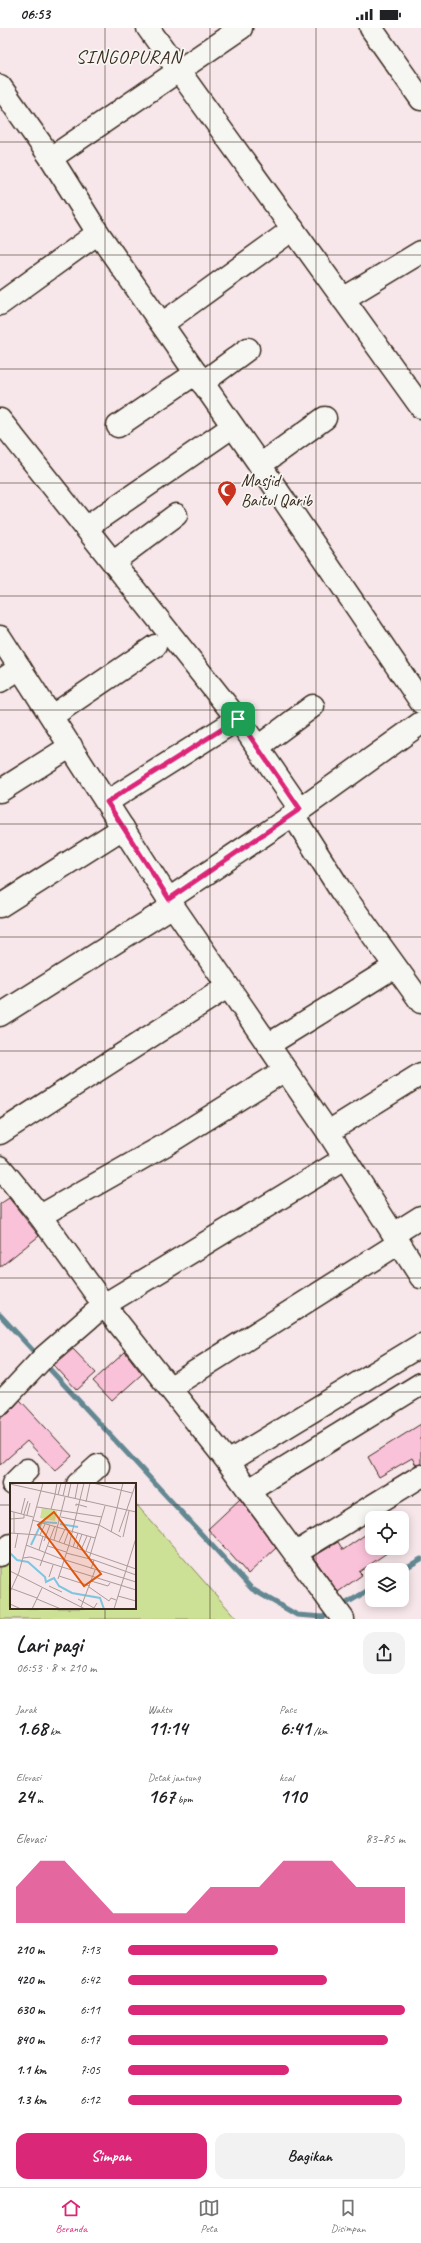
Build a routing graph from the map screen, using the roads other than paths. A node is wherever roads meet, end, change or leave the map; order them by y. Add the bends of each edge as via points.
1 (148, 28) edge
2 (240, 28) edge
3 (371, 28) edge
4 (179, 70) junction
5 (0, 86) edge
6 (421, 99) edge
7 (52, 158) junction
8 (293, 229) junction
9 (98, 233) junction
10 (421, 252) edge
11 (343, 299) junction
12 (0, 304) edge
13 (162, 324) junction
14 (248, 349) dead end
15 (199, 378) junction
16 (421, 407) edge
17 (325, 418) dead end
18 (2, 425) edge
19 (118, 426) dead end
20 (232, 427) junction
21 (260, 465) junction
22 (176, 515) dead end
23 (87, 527) junction
24 (114, 561) junction
25 (0, 637) edge
26 (155, 646) dead end
27 (20, 668) junction
28 (0, 681) edge
29 (421, 702) edge
30 (313, 706) dead end
31 (52, 716) junction
32 (238, 719) junction
33 (421, 723) edge
34 (71, 746) junction
35 (258, 747) junction
36 (0, 791) edge
37 (107, 802) junction
38 (296, 812) junction
39 (123, 828) junction
40 (171, 902) junction
41 (0, 906) edge
42 (394, 967) junction
43 (227, 987) junction
44 (421, 1002) edge
45 (0, 1015) edge
46 (268, 1045) junction
47 (285, 1070) junction
48 (421, 1074) edge
49 (328, 1132) junction
50 (0, 1133) edge
51 (344, 1159) junction
52 (0, 1167) edge
53 (40, 1216) junction
54 (421, 1217) edge
55 (396, 1238) junction
56 (421, 1277) edge
57 (104, 1305) junction
58 (421, 1345) edge
59 (421, 1384) edge
60 (171, 1387) junction
61 (0, 1404) edge
62 (228, 1462) junction
63 (98, 1466) dead end
64 (421, 1476) edge
65 (79, 1483) edge
66 (10, 1487) edge
67 (249, 1490) junction
68 (0, 1497) edge
69 (10, 1546) edge
70 (296, 1553) junction
71 (0, 1555) edge
72 (339, 1613) edge

1 - 4 street
2 - 4 street
3 - 6 street
4 - 7 street
4 - 8 street
5 - 7 street
7 - 9 street
8 - 11 street
8 - 13 street
9 - 12 street
9 - 13 street
10 - 11 street
11 - 16 street
13 - 15 street
14 - 15 street
15 - 19 street
15 - 20 street
17 - 21 street
18 - 23 street
20 - 21 street
20 - 23 street
21 - 29 street
22 - 24 street
23 - 24 street
24 - 32 street
25 - 27 street
26 - 31 street
27 - 28 street
27 - 31 street
30 - 35 street
31 - 34 street
32 - 35 street
32 - 37 street
33 - 38 street
34 - 36 street
34 - 37 street
35 - 38 street
37 - 39 street
38 - 40 street
38 - 42 street via 341,891
39 - 40 street
39 - 41 street
40 - 43 street
40 - 45 street
42 - 44 street
42 - 46 street
43 - 46 street
43 - 50 street
46 - 47 street
47 - 49 street
47 - 53 street via 165,1145
48 - 49 street
49 - 51 street
51 - 55 street
51 - 57 street
52 - 53 street
53 - 57 street
54 - 55 street
55 - 56 street
55 - 60 street
57 - 60 street
57 - 61 street via 38,1364
58 - 62 street
59 - 67 street
60 - 62 street
62 - 67 street
63 - 65 street
64 - 70 street
66 - 68 street
67 - 70 street
69 - 71 street
70 - 72 street

